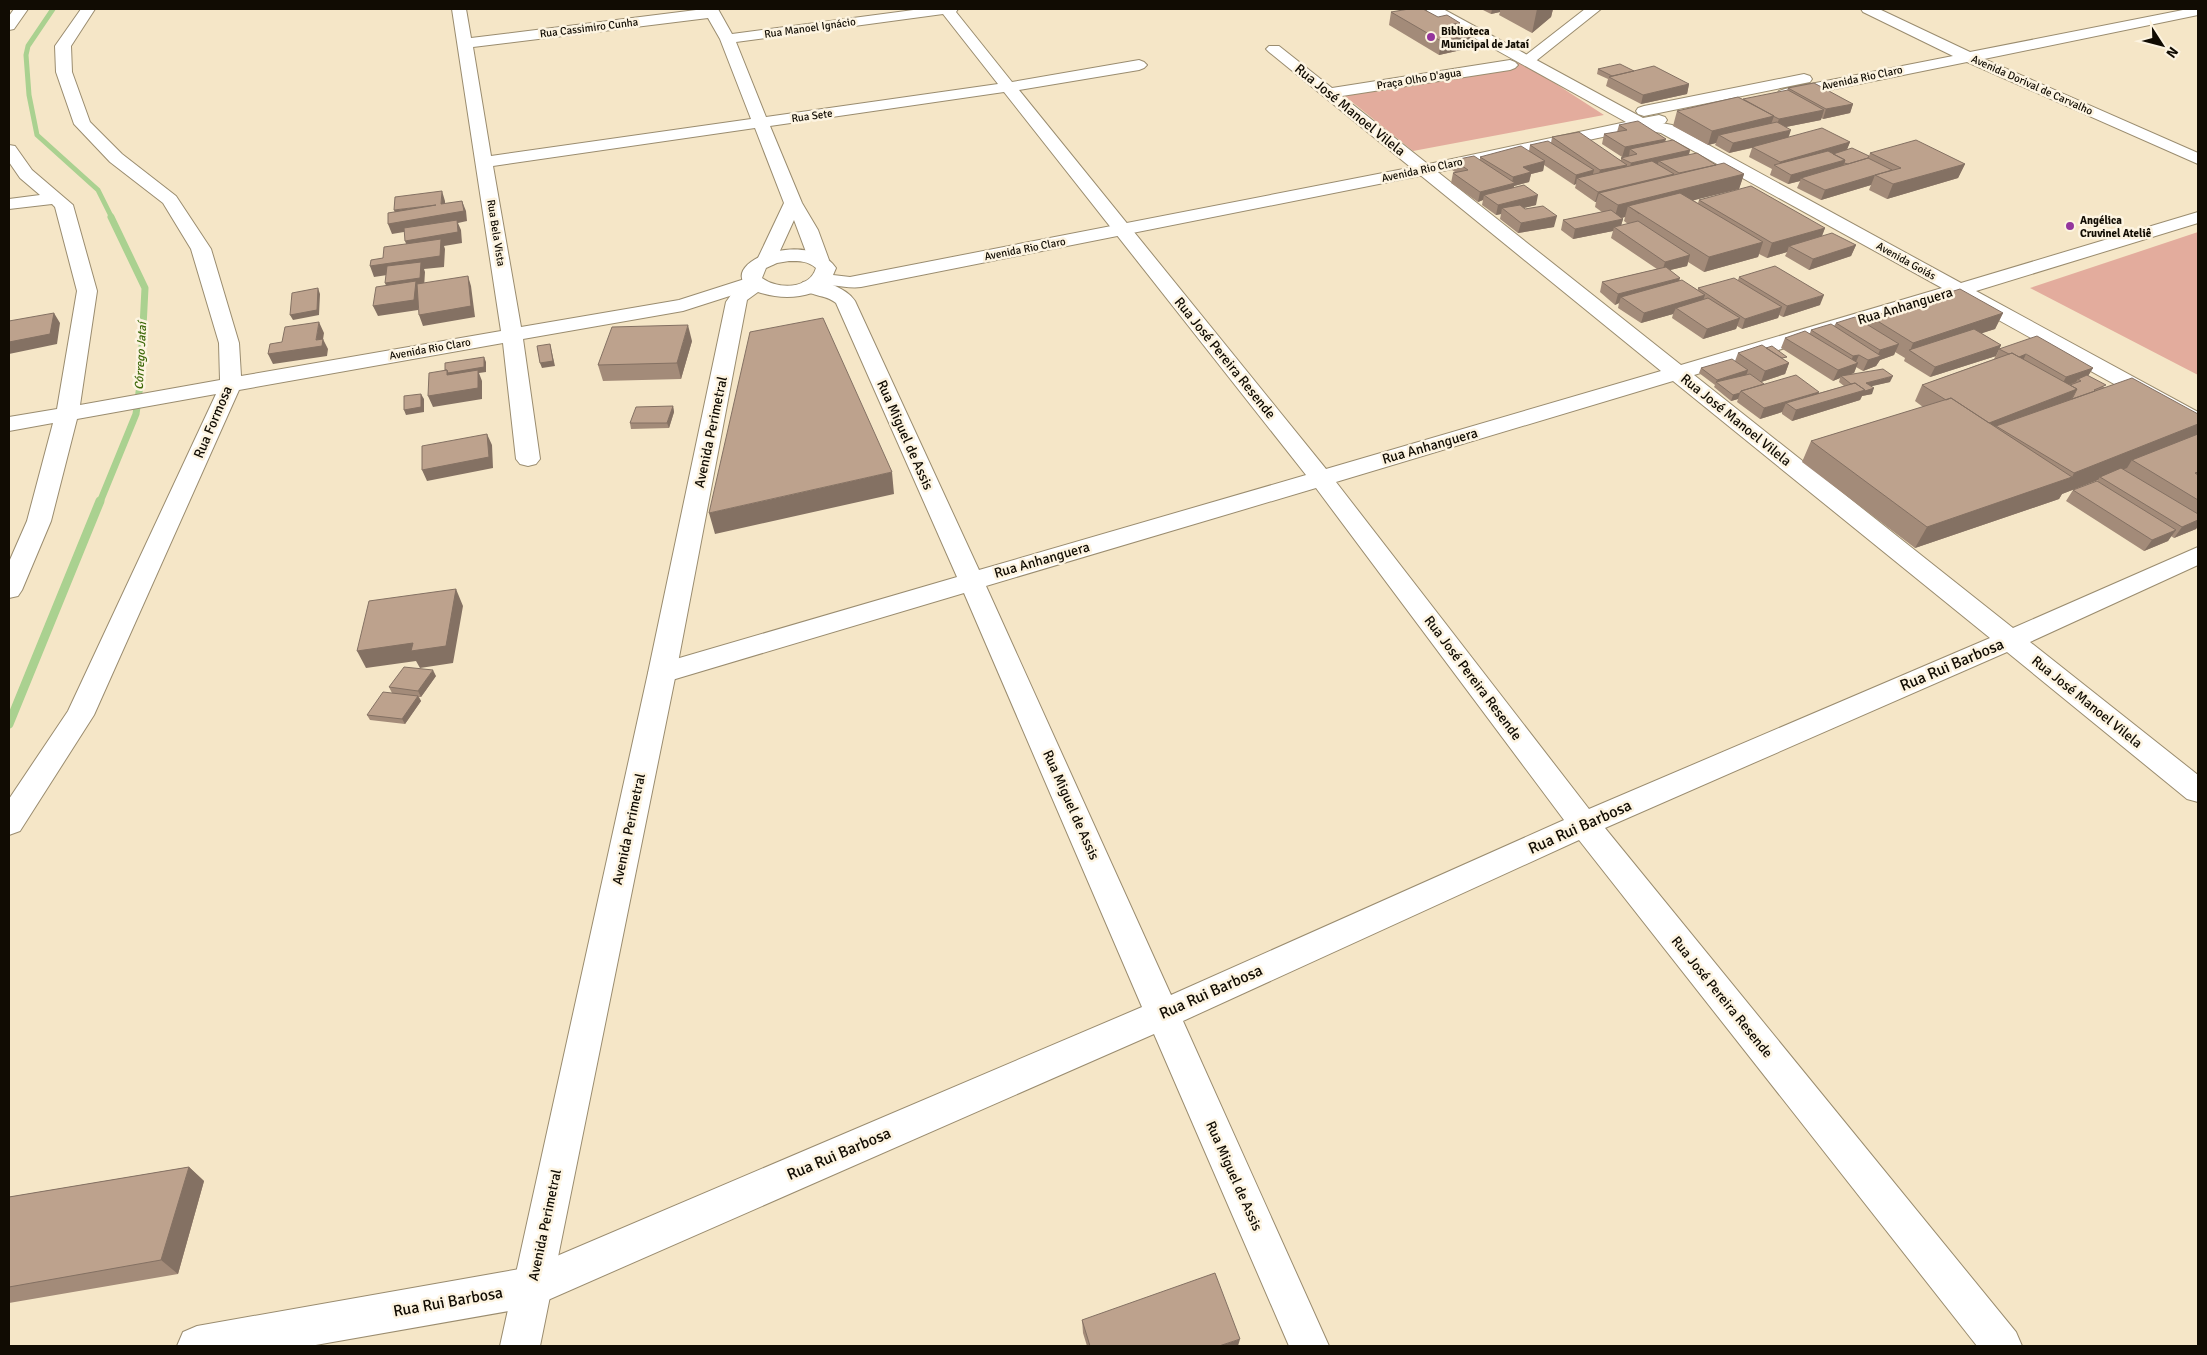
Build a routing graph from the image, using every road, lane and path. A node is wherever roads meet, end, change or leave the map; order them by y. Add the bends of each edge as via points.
1 (22, 9) edge
2 (88, 9) edge
3 (459, 9) edge
4 (840, 9) edge
5 (946, 9) edge
6 (951, 9) edge
7 (1433, 9) edge
8 (1457, 9) edge
9 (1574, 9) edge
10 (1594, 9) edge
11 (1868, 9) edge
12 (2143, 9) edge
13 (712, 11) edge
14 (2198, 11) edge
15 (838, 24) junction
16 (9, 26) edge
17 (727, 39) junction
18 (465, 44) junction
19 (1274, 49) dead end
20 (1952, 50) junction
21 (1967, 56) junction
22 (1524, 57) junction
23 (1880, 64) junction
24 (1139, 65) dead end
25 (1894, 71) junction
26 (1009, 87) junction
27 (1736, 92) junction
28 (1328, 93) junction
29 (1752, 101) junction
30 (1647, 120) junction
31 (761, 123) junction
32 (9, 150) edge
33 (2198, 159) edge
34 (484, 162) junction
35 (1416, 164) junction
36 (55, 198) junction
37 (793, 203) junction
38 (9, 204) edge
39 (2198, 217) edge
40 (1119, 224) junction
41 (1002, 246) junction
42 (768, 260) junction
43 (829, 270) junction
44 (760, 286) junction
45 (1958, 290) junction
46 (512, 335) junction
47 (1678, 373) junction
48 (231, 384) junction
49 (67, 414) junction
50 (2198, 421) edge
51 (9, 424) edge
52 (528, 459) dead end
53 (1322, 478) junction
54 (2198, 555) edge
55 (971, 580) junction
56 (9, 590) edge
57 (2010, 640) junction
58 (662, 673) junction
59 (2198, 791) edge
60 (9, 823) edge
61 (1584, 824) junction
62 (1164, 1014) junction
63 (532, 1287) junction
64 (197, 1346) edge
65 (520, 1346) edge
66 (1309, 1346) edge
67 (2002, 1346) edge

1 - 16 street
2 - 48 street, Rua Formosa via 63,46 64,72 82,124 116,158 170,200 202,249 229,343
3 - 18 street, Rua Bela Vista
4 - 15 street
5 - 6 street, Rua Manoel Ignácio
5 - 15 street, Rua Manoel Ignácio
5 - 26 street, Rua José Pereira Resende
7 - 22 street, Avenida Goiás
8 - 22 street, Avenida Goiás
9 - 22 street
10 - 22 street
11 - 20 street, Avenida Dorival de Carvalho
12 - 20 street, Avenida Rio Claro
13 - 17 street
13 - 18 street, Rua Cassimiro Cunha
14 - 21 street, Avenida Rio Claro
15 - 17 street, Rua Manoel Ignácio
17 - 31 street
18 - 34 street, Rua Bela Vista
19 - 28 street, Rua José Manoel Vilela
20 - 21 street, Avenida Dorival de Carvalho
20 - 23 street, Avenida Rio Claro
21 - 25 street, Avenida Rio Claro
21 - 33 street, Avenida Dorival de Carvalho
22 - 28 street, Praça Olho D'agua
22 - 30 street, Avenida Goiás
23 - 25 street
23 - 27 street, Avenida Rio Claro
24 - 26 street, Rua Sete
25 - 29 street, Avenida Rio Claro
26 - 31 street, Rua Sete
26 - 40 street, Rua José Pereira Resende
27 - 29 street
27 - 30 street, Avenida Rio Claro
28 - 35 street, Rua José Manoel Vilela
29 - 30 street, Avenida Rio Claro
30 - 35 street, Avenida Rio Claro
30 - 45 street, Avenida Goiás
31 - 34 street, Rua Sete
31 - 37 street
32 - 36 street via 26,174
34 - 46 street, Rua Bela Vista
35 - 40 street, Avenida Rio Claro
35 - 47 street, Rua José Manoel Vilela
36 - 38 street
36 - 49 street via 64,205 87,291
37 - 42 street
37 - 43 street via 805,220
39 - 45 street, Rua Anhanguera
40 - 41 street, Avenida Rio Claro
40 - 53 street, Rua José Pereira Resende
41 - 43 street, Avenida Rio Claro
41 - 43 street, Avenida Rio Claro via 855,282
42 - 43 street via 800,255
42 - 44 street via 754,269 752,275
43 - 44 street via 791,291
43 - 55 street, Rua Miguel de Assis
44 - 46 street, Avenida Rio Claro via 683,305
44 - 58 street, Avenida Perimetral via 736,311
45 - 47 street, Rua Anhanguera
45 - 50 street, Avenida Goiás
46 - 48 street, Avenida Rio Claro
46 - 52 street, Rua Bela Vista
47 - 53 street, Rua Anhanguera
47 - 57 street, Rua José Manoel Vilela
48 - 49 street, Avenida Rio Claro
48 - 60 street, Rua Formosa via 80,715
49 - 51 street, Avenida Rio Claro
49 - 56 street via 39,521
53 - 55 street, Rua Anhanguera
53 - 61 street, Rua José Pereira Resende
54 - 57 street, Rua Rui Barbosa
55 - 58 street, Rua Anhanguera
55 - 62 street, Rua Miguel de Assis
57 - 59 street, Rua José Manoel Vilela
57 - 61 street, Rua Rui Barbosa
58 - 63 street, Avenida Perimetral
61 - 62 street, Rua Rui Barbosa
61 - 67 street, Rua José Pereira Resende
62 - 63 street, Rua Rui Barbosa
62 - 66 street, Rua Miguel de Assis
63 - 64 street, Rua Rui Barbosa
63 - 65 street, Avenida Perimetral

